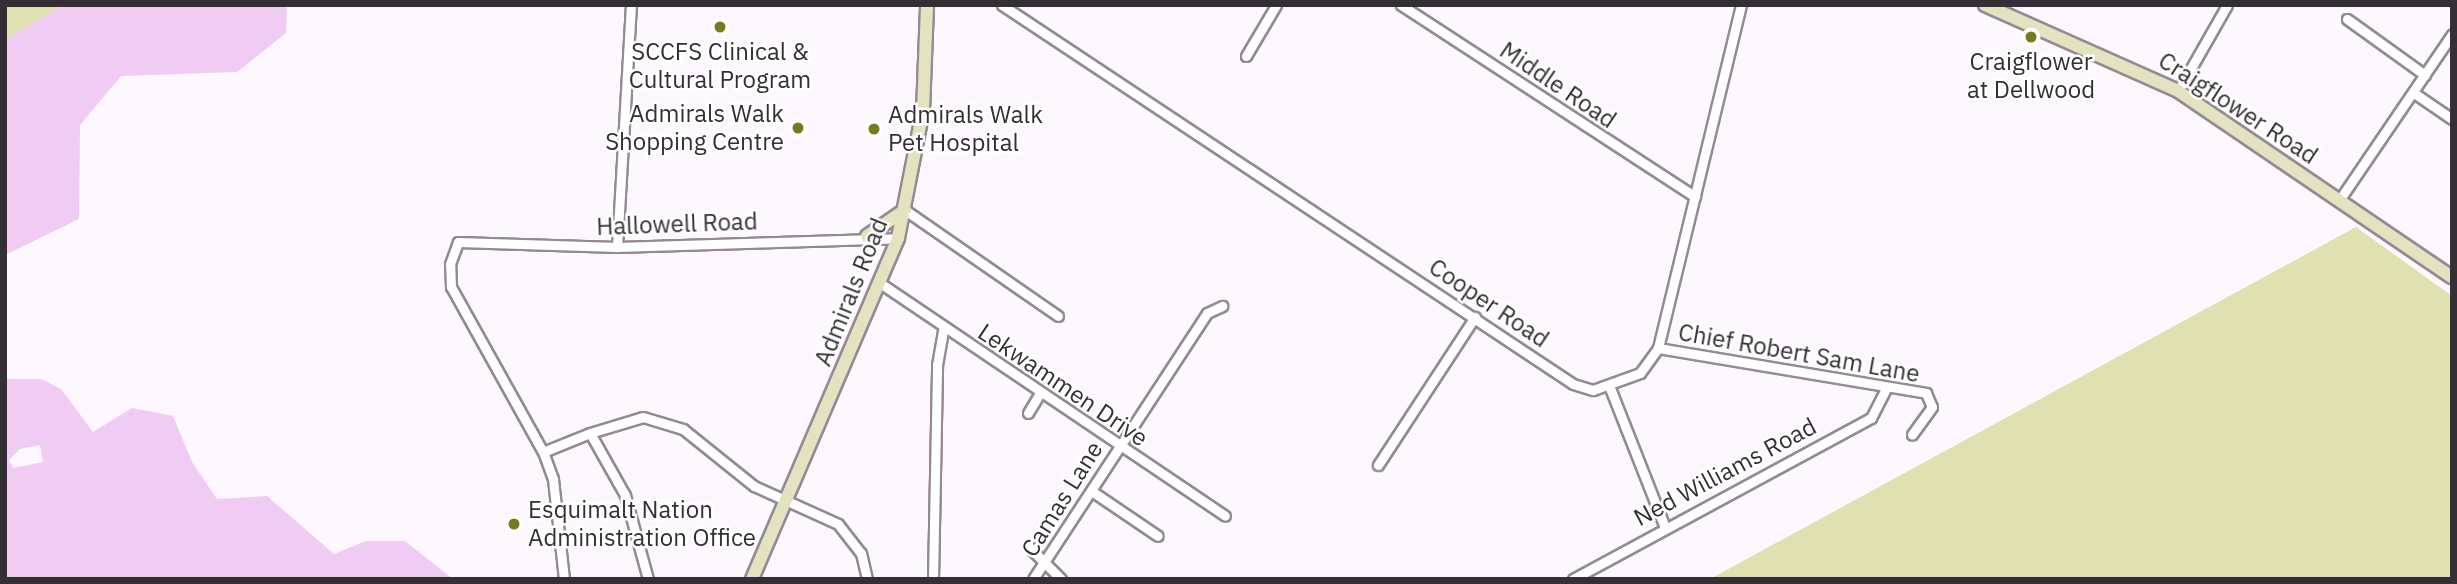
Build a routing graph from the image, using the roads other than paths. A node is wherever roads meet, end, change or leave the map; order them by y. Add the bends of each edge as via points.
1 (631, 5) edge
2 (927, 5) edge
3 (1002, 5) edge
4 (1276, 5) edge
5 (1401, 5) edge
6 (1741, 5) edge
7 (1985, 5) edge
8 (2227, 5) edge
9 (2347, 19) dead end
10 (2452, 34) edge
11 (1246, 56) dead end
12 (2425, 75) junction
13 (2178, 91) junction
14 (2414, 93) junction
15 (2452, 119) edge
16 (1695, 197) junction
17 (2340, 199) junction
18 (905, 210) junction
19 (867, 236) junction
20 (898, 238) junction
21 (617, 247) junction
22 (2452, 277) edge
23 (880, 283) junction
24 (1222, 306) dead end
25 (1058, 316) dead end
26 (1475, 317) junction
27 (944, 327) junction
28 (1658, 348) junction
29 (1610, 388) junction
30 (1885, 390) junction
31 (1040, 393) junction
32 (1028, 413) dead end
33 (590, 433) junction
34 (1912, 435) dead end
35 (1118, 446) junction
36 (543, 452) junction
37 (1378, 465) dead end
38 (1093, 492) junction
39 (787, 502) junction
40 (1225, 516) dead end
41 (1664, 525) junction
42 (1158, 536) dead end
43 (1028, 546) dead end
44 (1042, 566) junction
45 (564, 579) edge
46 (648, 579) edge
47 (752, 579) edge
48 (866, 579) edge
49 (933, 579) edge
50 (1034, 579) edge
51 (1062, 579) edge
52 (1573, 579) edge

1 - 21 street
2 - 18 main road, Admirals Road via 923,111
3 - 26 street, Cooper Road
4 - 11 street
5 - 16 street, Middle Road
6 - 16 street
7 - 13 main road, Craigflower Road
8 - 13 street
9 - 12 street
10 - 12 street
12 - 14 street
13 - 17 main road, Craigflower Road
14 - 15 street
14 - 17 street
16 - 28 street
17 - 22 main road, Craigflower Road
18 - 19 main road
18 - 20 main road, Admirals Road
18 - 25 street
19 - 20 street, Hallowell Road
19 - 21 street, Hallowell Road
20 - 23 main road, Admirals Road
21 - 36 street, Hallowell Road via 458,242 450,264 451,287
23 - 27 street, Lekwammen Drive
23 - 39 main road, Admirals Road
24 - 35 street, Camas Lane via 1207,313
26 - 29 street, Cooper Road via 1573,384
26 - 37 street
27 - 31 street, Lekwammen Drive
27 - 49 street via 937,365
28 - 29 street via 1640,373
28 - 30 street, Chief Robert Sam Lane
29 - 41 street
30 - 34 street, Chief Robert Sam Lane via 1926,393 1932,407
30 - 41 street, Ned Williams Road via 1871,418
31 - 32 street
31 - 35 street, Lekwammen Drive
33 - 36 street
33 - 39 street via 627,419 665,420 754,486
33 - 46 street via 625,495
35 - 38 street, Camas Lane
35 - 40 street, Lekwammen Drive
36 - 45 street via 553,479
38 - 42 street
38 - 44 street, Camas Lane
39 - 47 main road, Admirals Road
39 - 48 street via 838,524 861,554
41 - 52 street, Ned Williams Road
43 - 44 street
44 - 50 street, Camas Lane
44 - 51 street

